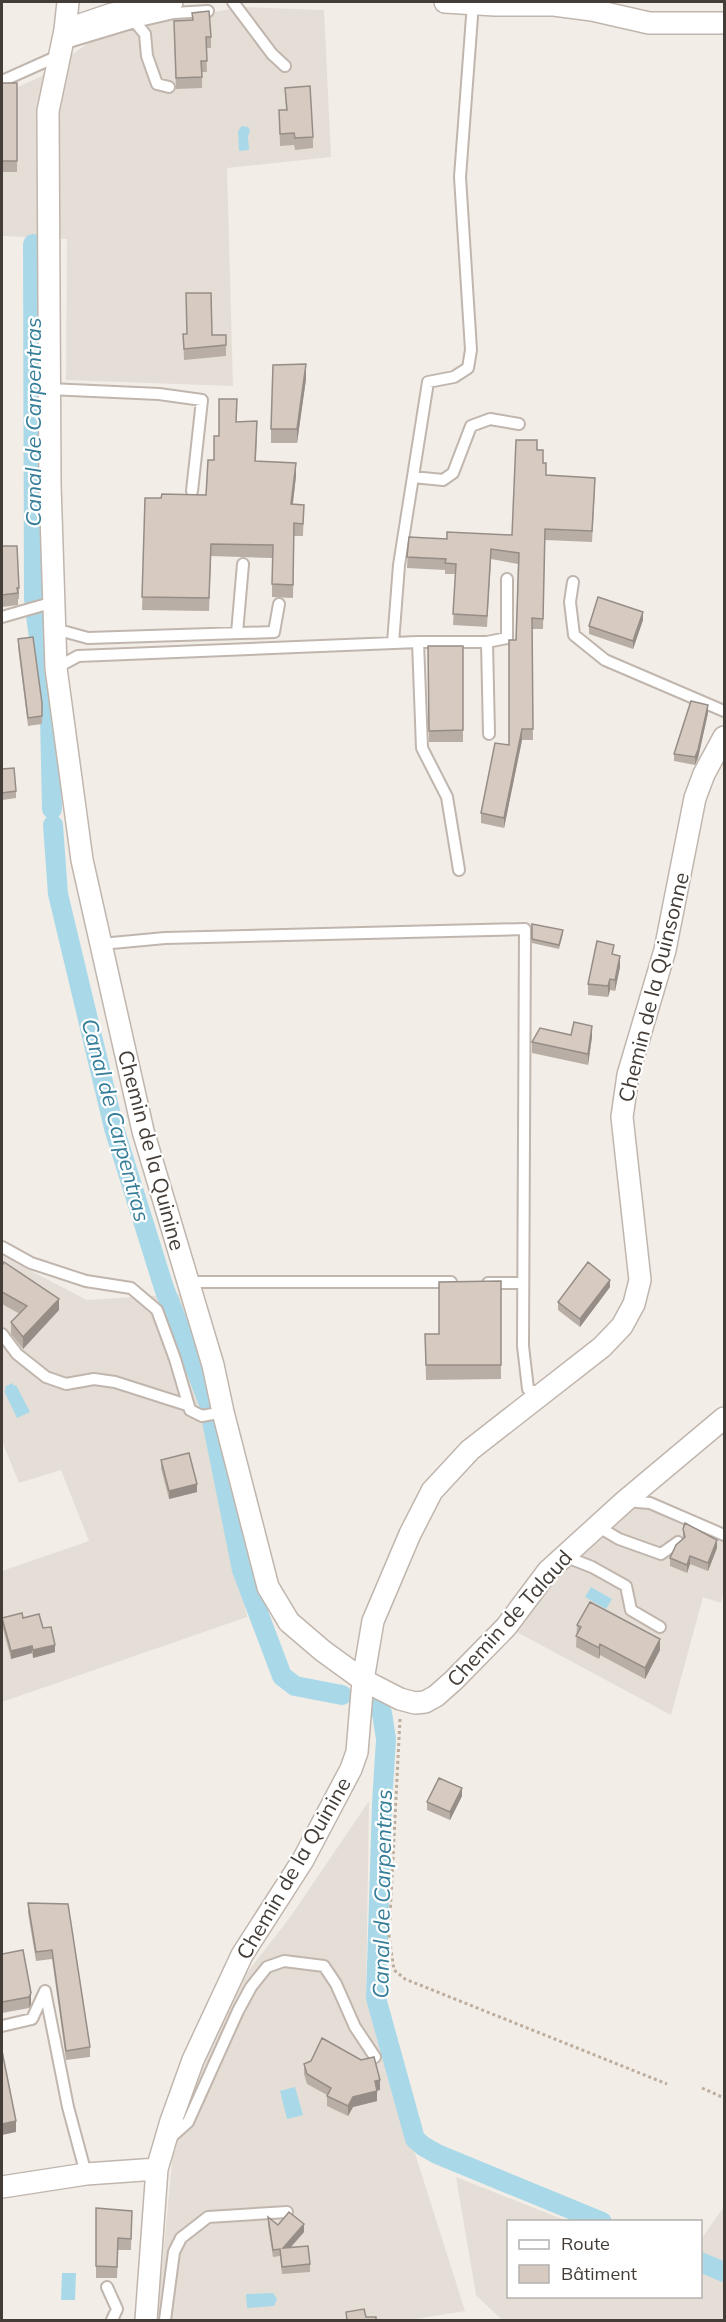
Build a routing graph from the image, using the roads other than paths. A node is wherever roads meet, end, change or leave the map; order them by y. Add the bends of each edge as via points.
1 (68, 2) edge
2 (172, 2) edge
3 (233, 2) edge
4 (446, 2) edge
5 (473, 3) junction
6 (208, 11) edge
7 (135, 22) junction
8 (724, 23) edge
9 (62, 43) junction
10 (285, 66) dead end
11 (2, 81) edge
12 (169, 87) dead end
13 (49, 389) junction
14 (519, 424) dead end
15 (413, 477) junction
16 (192, 491) dead end
17 (243, 564) dead end
18 (507, 579) dead end
19 (573, 582) dead end
20 (54, 602) junction
21 (279, 604) dead end
22 (2, 616) edge
23 (55, 629) junction
24 (237, 633) junction
25 (418, 642) junction
26 (487, 642) junction
27 (393, 643) junction
28 (56, 668) junction
29 (724, 711) edge
30 (489, 734) dead end
31 (724, 737) edge
32 (719, 760) edge
33 (459, 870) dead end
34 (101, 944) junction
35 (2, 1247) edge
36 (188, 1282) junction
37 (464, 1282) edge
38 (476, 1282) edge
39 (524, 1283) junction
40 (2, 1334) edge
41 (543, 1393) junction
42 (187, 1405) junction
43 (223, 1412) junction
44 (724, 1419) edge
45 (625, 1501) junction
46 (597, 1526) junction
47 (724, 1535) edge
48 (678, 1542) edge
49 (563, 1556) junction
50 (660, 1627) dead end
51 (363, 1680) junction
52 (2, 2026) edge
53 (375, 2057) edge
54 (165, 2143) junction
55 (157, 2169) junction
56 (86, 2174) junction
57 (2, 2187) edge
58 (287, 2212) edge
59 (107, 2288) dead end
60 (112, 2320) edge
61 (146, 2320) edge
62 (165, 2320) edge

1 - 9 street, Chemin de la Quinine
2 - 9 street via 112,14
3 - 10 lane
4 - 5 street
5 - 8 street via 554,5 649,22
5 - 15 lane via 460,177 471,350 468,368 454,377 428,382
6 - 7 lane via 174,13
7 - 9 lane
7 - 12 lane via 145,34 147,56 157,84
9 - 11 lane
9 - 13 street, Chemin de la Quinine via 48,111
13 - 16 lane via 202,399
13 - 20 street, Chemin de la Quinine
14 - 15 lane via 490,419 471,426 453,473 443,480
15 - 27 lane via 399,565
17 - 24 lane
18 - 26 lane via 507,638
19 - 29 lane via 570,602 574,635 605,660
20 - 22 lane
20 - 23 street, Chemin de la Quinine
21 - 24 lane via 274,632
23 - 24 lane via 88,638
23 - 28 street, Chemin de la Quinine
25 - 26 lane
25 - 27 lane
25 - 33 lane via 422,748 447,797
26 - 30 lane
27 - 28 lane via 78,656
28 - 34 street, Chemin de la Quinine via 82,860
31 - 32 street, Chemin de la Quinsonne
32 - 41 street, Chemin de la Quinsonne via 695,798 665,950 628,1075 622,1117 640,1280 634,1304 622,1326 602,1347
34 - 36 street, Chemin de la Quinine via 142,1131
34 - 39 lane via 165,938 525,929
35 - 42 lane via 31,1263 86,1281 131,1288 157,1310
36 - 37 lane
36 - 43 street, Chemin de la Quinine
38 - 39 lane
39 - 41 lane via 523,1346 528,1389
40 - 42 lane via 17,1354 46,1377 66,1384 94,1379 116,1382
41 - 51 street, Chemin de la Quinsonne via 470,1450 432,1491 374,1621
42 - 43 lane via 196,1415
43 - 51 street, Chemin de la Quinine via 268,1587 289,1622
44 - 45 street, Chemin de Talaud
45 - 46 street, Chemin de Talaud
45 - 47 lane via 650,1503
46 - 48 lane via 619,1539 661,1554
46 - 49 street, Chemin de Talaud
49 - 50 lane via 626,1587 632,1610
49 - 51 street, Chemin de Talaud via 506,1627 454,1680 425,1702 400,1699
51 - 54 street, Chemin de la Quinine via 357,1752 351,1769 303,1860 242,1954 218,2002
52 - 56 lane via 32,2019 45,1991
53 - 54 lane via 324,1966 284,1961 267,1967 238,2011 188,2122
54 - 55 street, Chemin de la Quinine
55 - 56 street
55 - 61 street, Chemin de la Quinine
56 - 57 street
58 - 62 lane via 208,2217 181,2238 174,2252
59 - 60 lane via 117,2309

